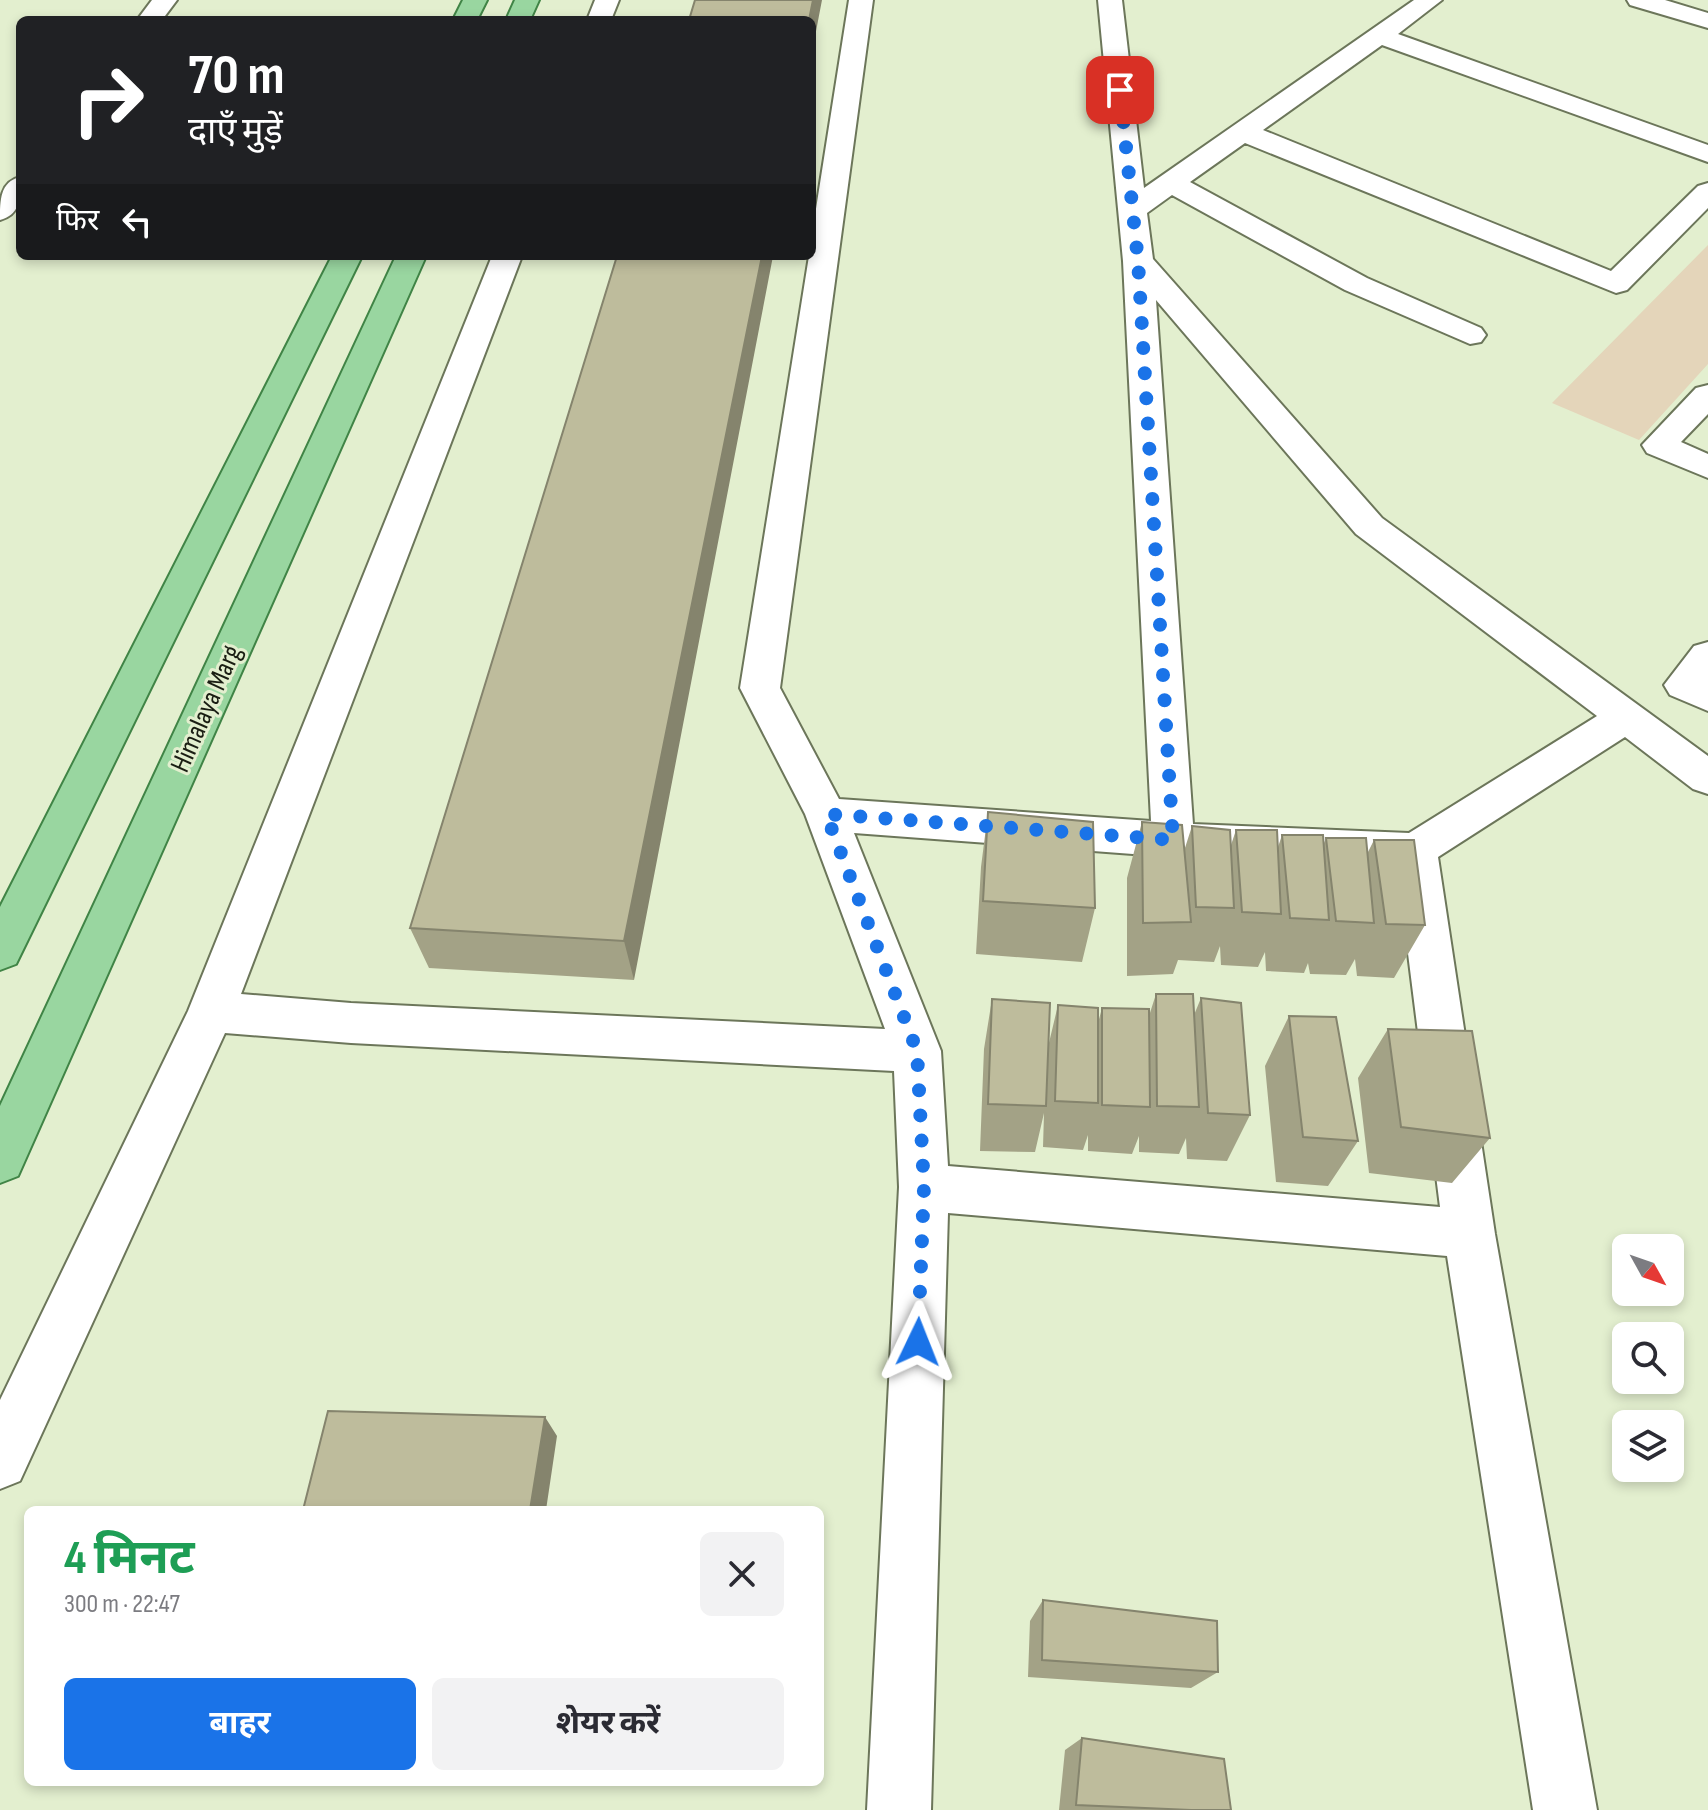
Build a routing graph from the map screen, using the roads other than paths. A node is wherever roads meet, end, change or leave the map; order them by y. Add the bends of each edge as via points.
1 (165, 0) edge
2 (861, 0) edge
3 (1110, 0) edge
4 (1430, 0) edge
5 (1639, 0) edge
6 (152, 16) edge
7 (1708, 21) edge
8 (1380, 36) junction
9 (1243, 132) junction
10 (1708, 154) edge
11 (1171, 183) junction
12 (16, 190) edge
13 (1708, 192) edge
14 (1132, 210) junction
15 (0, 211) edge
16 (345, 260) edge
17 (409, 260) edge
18 (505, 260) edge
19 (1138, 261) junction
20 (1470, 335) dead end
21 (1708, 395) edge
22 (1708, 467) edge
23 (1708, 656) edge
24 (1708, 697) edge
25 (1626, 717) junction
26 (1708, 778) edge
27 (826, 814) junction
28 (1173, 840) junction
29 (1416, 850) junction
30 (0, 951) edge
31 (211, 1012) junction
32 (917, 1051) junction
33 (0, 1160) edge
34 (924, 1187) junction
35 (1469, 1234) junction
36 (0, 1461) edge
37 (899, 1810) edge
38 (1565, 1810) edge

1 - 6 street
2 - 27 street via 760,688
3 - 14 street
4 - 8 street
5 - 7 street
8 - 9 street
8 - 10 street
9 - 11 street
9 - 13 street via 1616,284
11 - 14 street
11 - 20 street via 1356,284
12 - 15 street
14 - 19 street
16 - 30 main road
17 - 33 main road, Himalaya Marg
18 - 31 street
19 - 25 street via 1369,526
19 - 28 street
21 - 22 street via 1659,445
23 - 24 street via 1684,685
25 - 26 street
25 - 29 street
27 - 28 street
27 - 32 street
28 - 29 street
29 - 35 street
31 - 32 street
31 - 36 street
32 - 34 street
34 - 35 street
34 - 37 street
35 - 38 street

